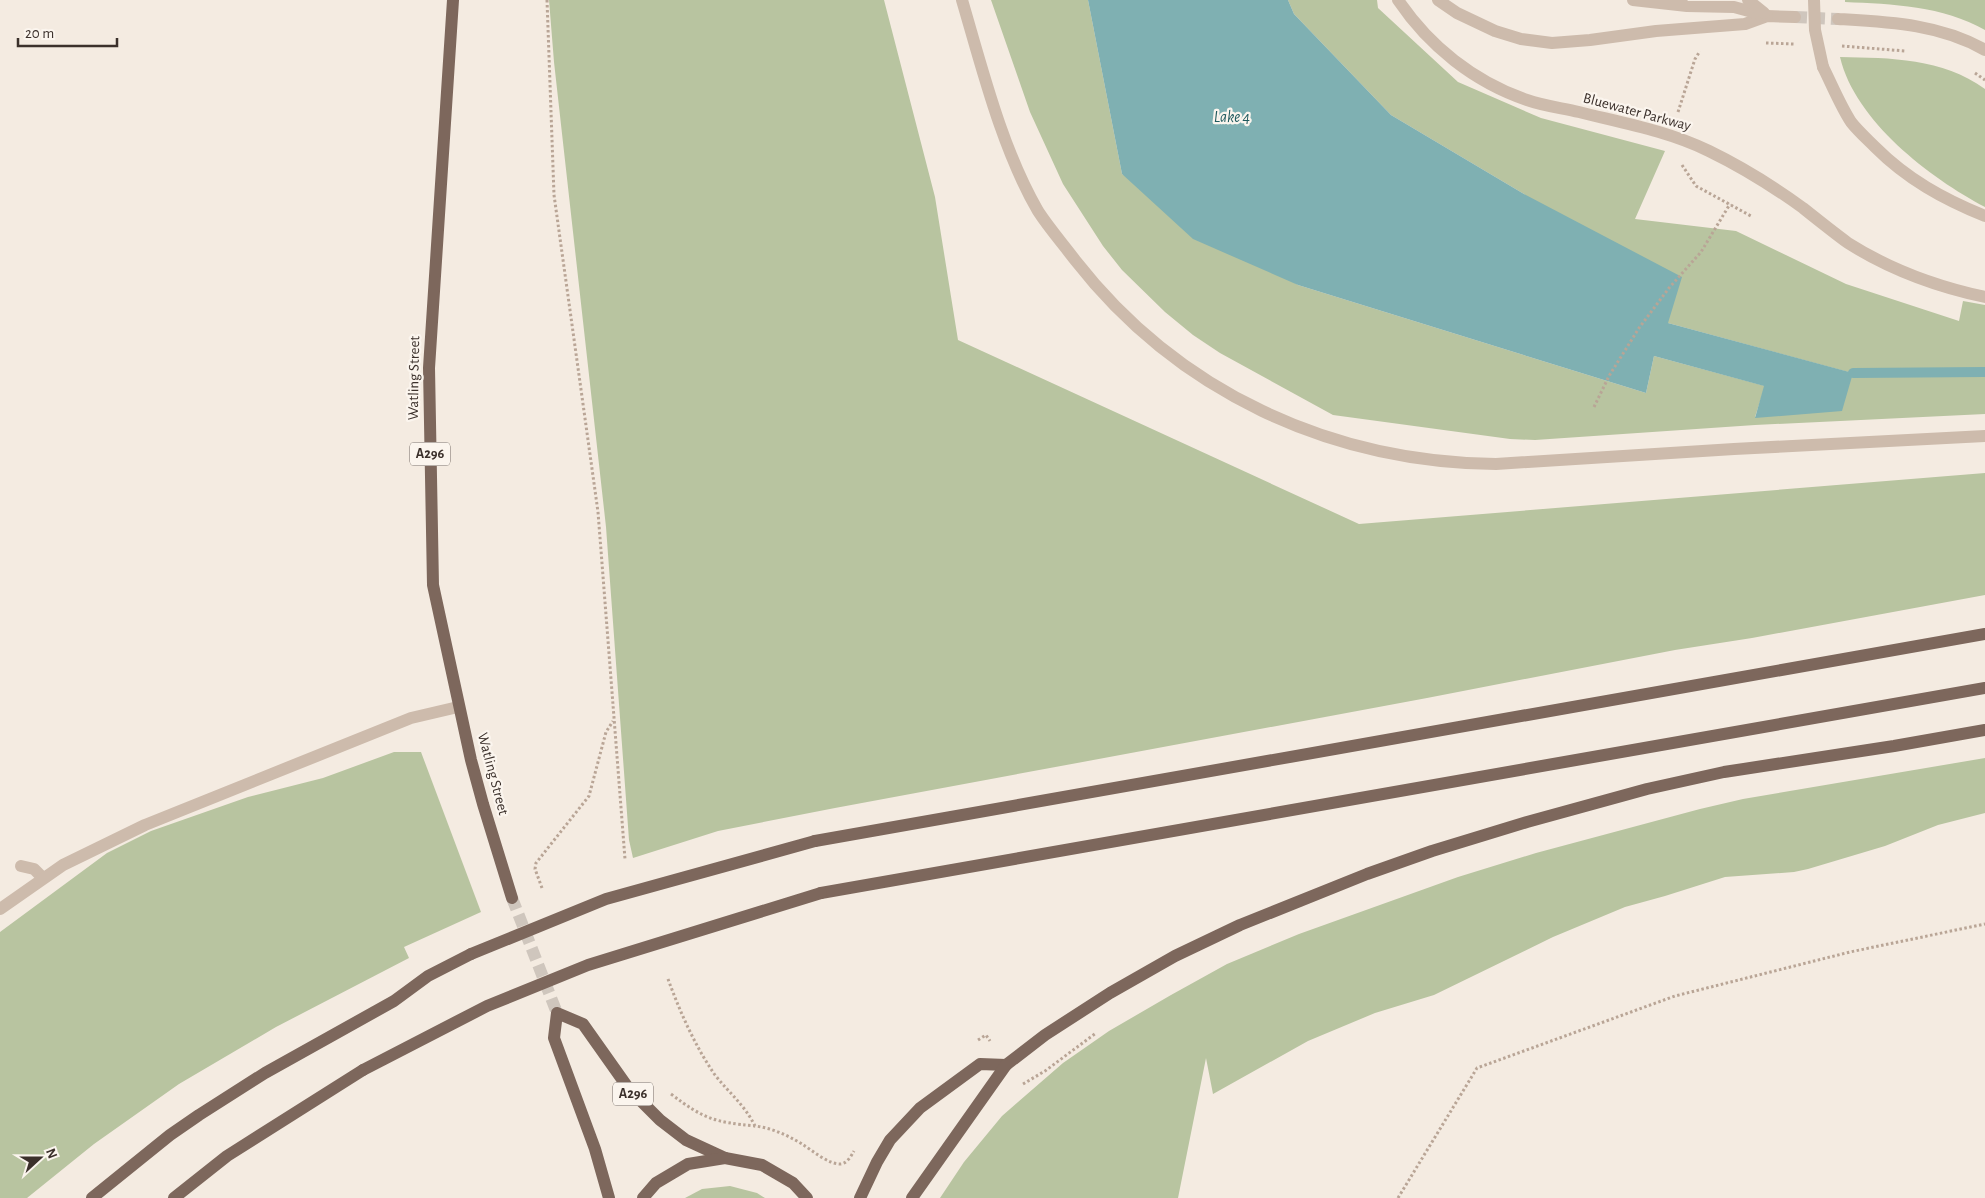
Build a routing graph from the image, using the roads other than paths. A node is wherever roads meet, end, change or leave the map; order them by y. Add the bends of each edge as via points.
1 (453, 0) edge
2 (962, 0) edge
3 (1398, 0) edge
4 (1438, 0) edge
5 (1633, 0) edge
6 (1748, 0) edge
7 (1814, 0) edge
8 (1768, 16) junction
9 (1795, 17) tunnel mouth
10 (1838, 19) tunnel mouth
11 (1985, 50) edge
12 (1985, 216) edge
13 (1985, 297) edge
14 (1985, 436) edge
15 (1985, 634) edge
16 (1985, 688) edge
17 (458, 706) junction
18 (1985, 730) edge
19 (20, 866) dead end
20 (43, 878) junction
21 (512, 898) tunnel mouth
22 (0, 908) edge
23 (1006, 1065) junction
24 (726, 1158) junction
25 (92, 1198) edge
26 (174, 1198) edge
27 (608, 1198) edge
28 (643, 1198) edge
29 (807, 1198) edge
30 (860, 1198) edge
31 (912, 1198) edge

1 - 17 main road, Watling Street / A296 via 429,368 433,585
2 - 14 street via 1006,139 1023,181 1046,222 1094,285 1139,330 1201,377 1251,406 1304,430 1378,451 1469,464
3 - 13 street, Bluewater Parkway via 1413,22 1443,53 1491,84 1527,100 1670,134 1694,144 1760,179 1849,243 1888,264 1950,288
4 - 8 street via 1495,31 1552,43 1744,24
5 - 8 street via 1734,7
6 - 8 street
7 - 12 street, bridge via 1815,30 1823,67 1853,124 1912,179 1954,204
8 - 9 street
10 - 11 street via 1924,27
15 - 25 main road, bridge via 815,841 616,896 471,954 428,976 394,1001 199,1114
16 - 26 main road, bridge via 821,893 588,965 487,1006 363,1070 227,1156
17 - 20 street via 411,718 154,821 80,855
17 - 21 main road, Watling Street / A296
18 - 23 main road via 1697,777 1581,807 1423,854 1295,902 1208,940 1077,1012
19 - 20 street via 34,869
20 - 22 street
23 - 30 main road via 980,1064 920,1108 890,1140
23 - 31 main road
24 - 27 main road, A296 via 686,1140 660,1120 629,1089 583,1024 557,1013 554,1038 595,1149
24 - 28 main road via 688,1164 656,1183
24 - 29 main road via 762,1165 793,1183

